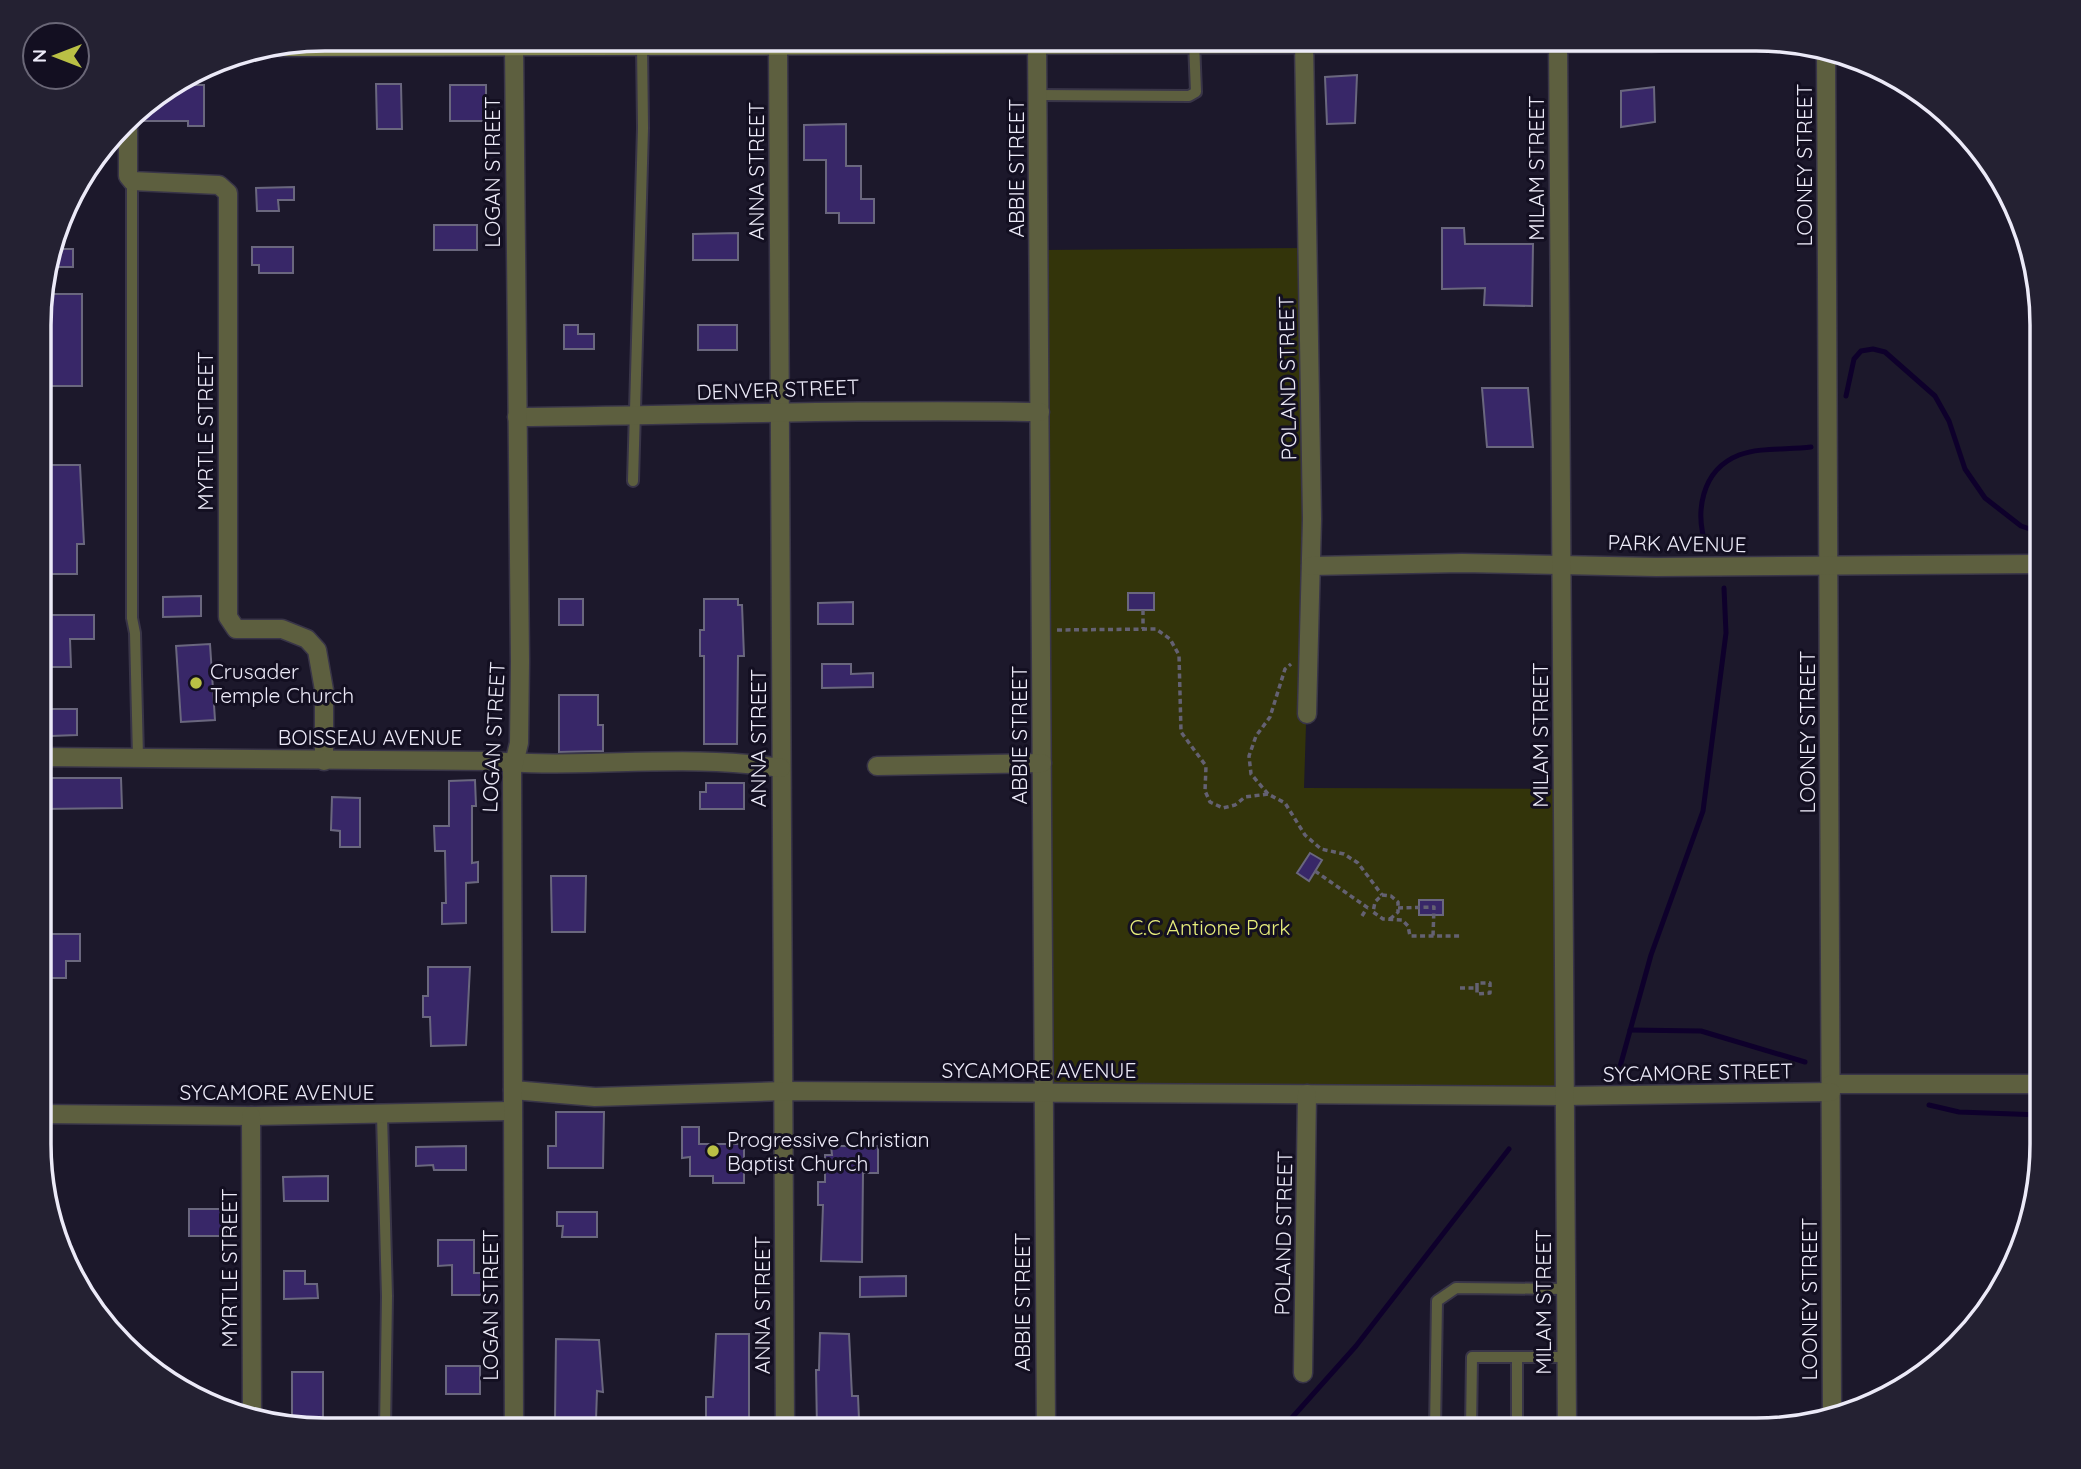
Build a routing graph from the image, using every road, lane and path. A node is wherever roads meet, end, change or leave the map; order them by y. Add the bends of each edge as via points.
1 (508, 51) edge
2 (642, 51) edge
3 (774, 51) edge
4 (1037, 51) edge
5 (1194, 51) edge
6 (1300, 51) edge
7 (1558, 51) edge
8 (1826, 60) edge
9 (1038, 95) junction
10 (128, 134) edge
11 (132, 181) junction
12 (1040, 412) junction
13 (780, 414) junction
14 (634, 416) junction
15 (517, 417) junction
16 (634, 481) dead end
17 (1829, 563) junction
18 (1561, 564) junction
19 (2030, 564) edge
20 (1311, 566) junction
21 (1143, 610) dead end
22 (1143, 629) junction
23 (1053, 630) dead end
24 (1309, 653) junction
25 (1307, 714) dead end
26 (51, 757) edge
27 (138, 757) junction
28 (324, 761) junction
29 (515, 763) junction
30 (1042, 763) junction
31 (877, 766) dead end
32 (781, 768) junction
33 (1268, 794) junction
34 (1315, 871) dead end
35 (1382, 895) junction
36 (1370, 908) junction
37 (1398, 908) junction
38 (1362, 916) dead end
39 (1390, 919) junction
40 (1433, 936) junction
41 (1460, 936) dead end
42 (1477, 988) junction
43 (1460, 989) dead end
44 (2030, 1084) edge
45 (1831, 1088) junction
46 (513, 1090) junction
47 (784, 1091) junction
48 (1043, 1094) junction
49 (1307, 1094) junction
50 (1565, 1096) junction
51 (512, 1111) junction
52 (51, 1114) edge
53 (382, 1115) junction
54 (251, 1116) junction
55 (1566, 1289) junction
56 (1517, 1357) junction
57 (1566, 1357) junction
58 (1303, 1373) dead end
59 (1832, 1408) edge
60 (252, 1409) edge
61 (385, 1418) edge
62 (514, 1418) edge
63 (785, 1418) edge
64 (1046, 1418) edge
65 (1435, 1418) edge
66 (1471, 1418) edge
67 (1517, 1418) edge
68 (1567, 1418) edge

1 - 15 street, LOGAN STREET
2 - 14 lane
3 - 13 street, ANNA STREET
4 - 9 street, ABBIE STREET
5 - 9 lane via 1196,92 1189,96
6 - 20 street, POLAND STREET
7 - 18 street, MILAM STREET
8 - 17 street, LOONEY STREET
9 - 12 street, ABBIE STREET
10 - 11 street via 128,176
11 - 27 lane via 132,618
11 - 28 street, MYRTLE STREET via 219,185 228,193 228,617 236,629 282,629 307,639 317,650 324,690
12 - 13 street, DENVER STREET via 870,409
12 - 30 street, ABBIE STREET
13 - 14 street, DENVER STREET
13 - 32 street, ANNA STREET
14 - 15 street, DENVER STREET
14 - 16 lane
15 - 29 street, LOGAN STREET via 520,675
17 - 18 street, PARK AVENUE via 1697,567
17 - 19 street, PARK AVENUE
17 - 45 street, LOONEY STREET
18 - 20 street, PARK AVENUE
18 - 50 street, MILAM STREET
20 - 24 street, POLAND STREET
21 - 22 path
22 - 23 path
22 - 33 path via 1156,629 1170,639 1179,655 1181,732 1206,766 1205,791 1210,802 1223,808 1245,797
24 - 25 street, POLAND STREET
24 - 33 path via 1285,669 1270,717 1249,756 1251,774
26 - 27 street, BOISSEAU AVENUE
27 - 28 street, BOISSEAU AVENUE
28 - 29 street, BOISSEAU AVENUE
29 - 32 street, BOISSEAU AVENUE via 727,762
29 - 46 street, LOGAN STREET
30 - 31 street
30 - 48 street, ABBIE STREET
32 - 47 street, ANNA STREET
33 - 35 path via 1286,803 1305,835 1321,849 1344,854 1357,863
34 - 36 path
35 - 36 path
35 - 37 path via 1396,900
36 - 38 path
36 - 39 path via 1377,917
37 - 39 path
37 - 40 path via 1434,907
39 - 40 path via 1402,920 1410,936
40 - 41 path
42 - 42 path via 1477,983 1490,983 1490,993 1477,994
42 - 43 path
44 - 45 street, SYCAMORE STREET
45 - 50 street, SYCAMORE STREET
45 - 59 street, LOONEY STREET
46 - 47 street, SYCAMORE AVENUE via 595,1097
46 - 51 street, LOGAN STREET
47 - 48 street, SYCAMORE AVENUE
47 - 63 street, ANNA STREET
48 - 49 street, SYCAMORE AVENUE
48 - 64 street, ABBIE STREET
49 - 50 street, SYCAMORE AVENUE
49 - 58 street, POLAND STREET
50 - 55 street, MILAM STREET
51 - 53 street, SYCAMORE AVENUE
51 - 62 street, LOGAN STREET
52 - 54 street, SYCAMORE AVENUE
53 - 54 street, SYCAMORE AVENUE
53 - 61 lane
54 - 60 street, MYRTLE STREET
55 - 57 street, MILAM STREET
55 - 65 lane via 1456,1288 1437,1301
56 - 57 lane
56 - 66 lane via 1472,1357
56 - 67 lane
57 - 68 street, MILAM STREET

